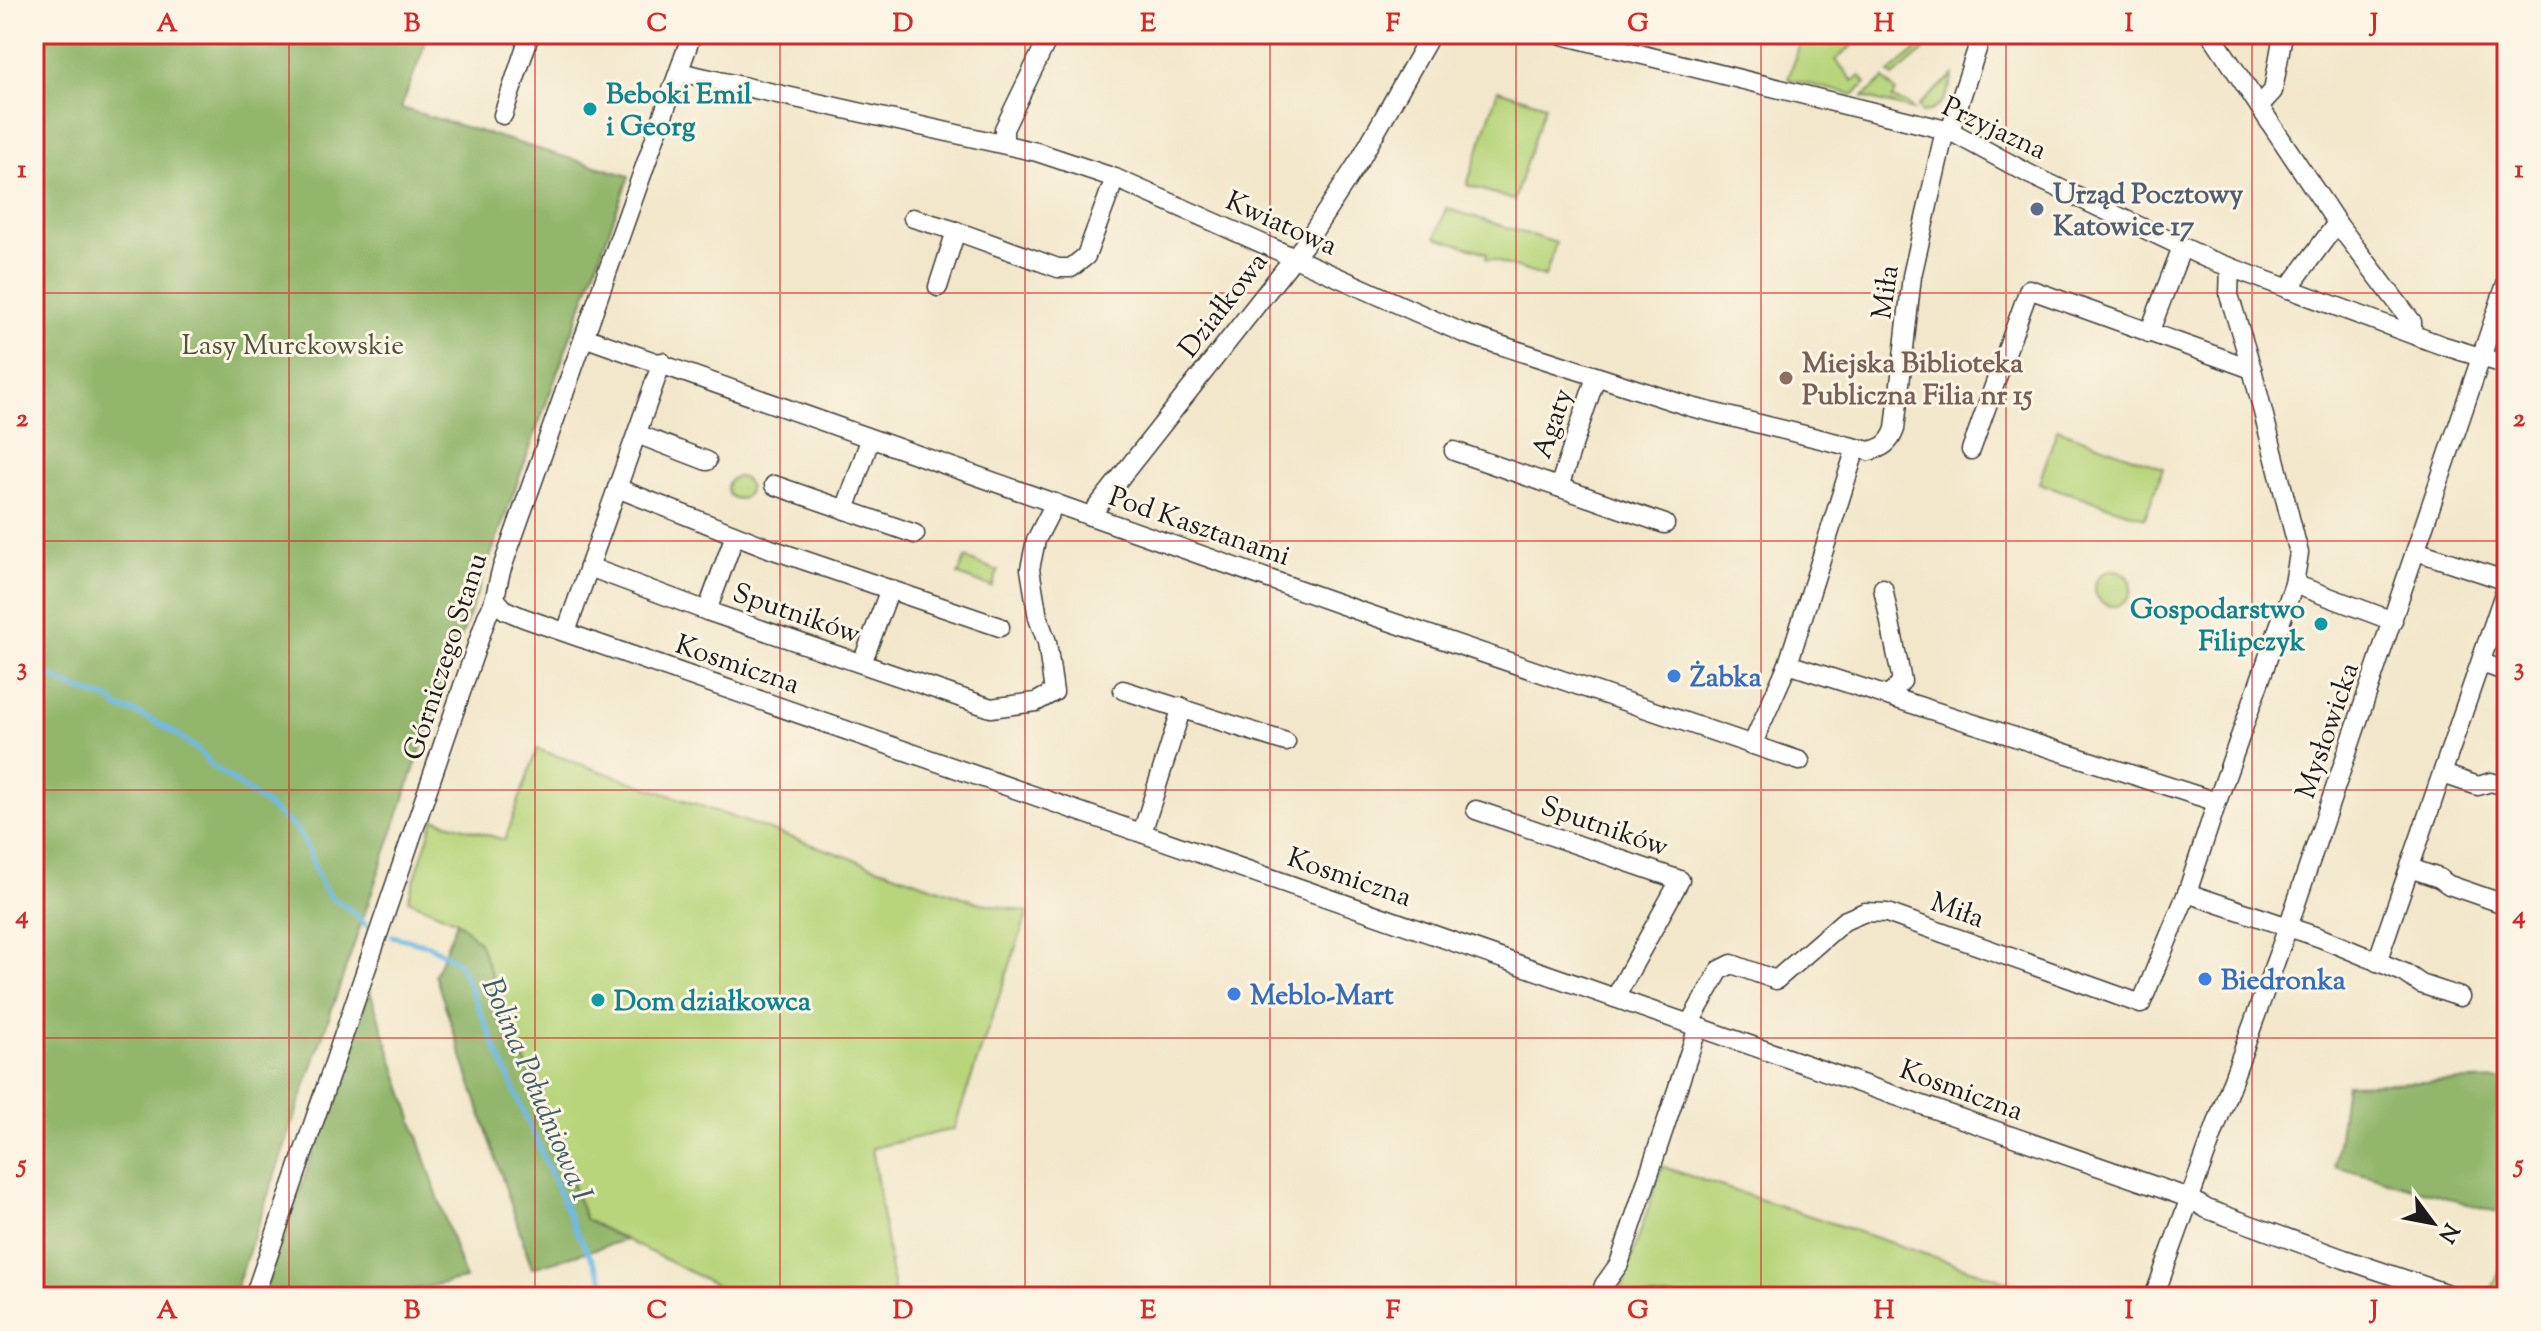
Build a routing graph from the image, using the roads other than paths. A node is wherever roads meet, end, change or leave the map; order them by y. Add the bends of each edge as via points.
1 (530, 34) edge
2 (692, 34) edge
3 (1050, 34) edge
4 (1431, 34) edge
5 (1558, 34) edge
6 (1982, 34) edge
7 (2211, 34) edge
8 (2283, 34) edge
9 (679, 72) junction
10 (2259, 106) junction
11 (503, 115) dead end
12 (1950, 131) junction
13 (1004, 144) junction
14 (1115, 178) junction
15 (913, 218) dead end
16 (2337, 223) junction
17 (956, 231) junction
18 (2182, 247) junction
19 (1293, 259) junction
20 (2230, 267) junction
21 (2507, 281) edge
22 (938, 287) dead end
23 (2288, 289) junction
24 (2149, 333) junction
25 (2412, 334) junction
26 (584, 337) junction
27 (2480, 358) junction
28 (662, 362) junction
29 (2507, 365) edge
30 (2252, 369) junction
31 (1596, 377) junction
32 (637, 434) junction
33 (870, 440) junction
34 (1856, 448) junction
35 (1971, 450) dead end
36 (1454, 451) dead end
37 (707, 461) dead end
38 (774, 485) dead end
39 (1559, 487) junction
40 (617, 488) junction
41 (1055, 503) junction
42 (845, 510) junction
43 (1090, 516) junction
44 (1665, 524) dead end
45 (915, 534) dead end
46 (735, 535) junction
47 (2416, 551) junction
48 (589, 567) junction
49 (2507, 583) edge
50 (2294, 584) junction
51 (1883, 588) dead end
52 (890, 589) junction
53 (497, 601) junction
54 (707, 611) junction
55 (2393, 621) junction
56 (1000, 627) dead end
57 (566, 632) junction
58 (862, 663) junction
59 (2482, 663) junction
60 (1788, 664) junction
61 (2507, 672) edge
62 (1123, 690) dead end
63 (1890, 695) junction
64 (1182, 707) junction
65 (1286, 742) dead end
66 (1752, 745) junction
67 (1800, 761) dead end
68 (2443, 774) junction
69 (2507, 787) edge
70 (2217, 802) junction
71 (1476, 810) dead end
72 (1142, 833) junction
73 (2410, 868) junction
74 (2187, 893) junction
75 (2507, 905) edge
76 (2288, 927) junction
77 (2377, 962) junction
78 (2460, 997) dead end
79 (1615, 998) junction
80 (1694, 1025) junction
81 (2189, 1198) junction
82 (254, 1297) edge
83 (1600, 1297) edge
84 (2154, 1297) edge
85 (2457, 1297) edge

1 - 11 street
2 - 9 street, Górniczego Stanu
3 - 13 street via 1004,129
4 - 19 street, Działkowa via 1361,158
5 - 12 street, Przyjazna
6 - 12 street
7 - 10 street
8 - 10 street via 2273,91
9 - 13 street, Kwiatowa
9 - 26 street, Górniczego Stanu
10 - 16 street
12 - 18 street, Przyjazna
12 - 34 street, Miła via 1943,139 1912,276 1895,429 1879,449
13 - 14 street, Kwiatowa
14 - 17 street via 1086,256 1071,268
14 - 19 street, Kwiatowa
15 - 17 street
16 - 23 street
16 - 25 street via 2412,322
17 - 22 street
18 - 20 street, Przyjazna
18 - 24 street
19 - 31 street, Kwiatowa via 1463,333
19 - 43 street, Działkowa
20 - 23 street, Przyjazna
20 - 30 street, Miła via 2229,295
21 - 27 street, Mysłowicka
23 - 25 street, Przyjazna
24 - 30 street
24 - 35 street via 2029,289
25 - 27 street, Przyjazna
26 - 28 street, Pod Kasztanami
26 - 53 street, Górniczego Stanu via 495,587
27 - 29 street, Przyjazna
27 - 47 street, Mysłowicka
28 - 32 street
28 - 33 street, Pod Kasztanami
30 - 50 street, Miła via 2299,553
31 - 34 street, Kwiatowa
31 - 39 street, Agaty
32 - 37 street
32 - 40 street
33 - 41 street, Pod Kasztanami
33 - 42 street
34 - 60 street
36 - 39 street, Agaty
38 - 42 street
39 - 44 street, Agaty
40 - 46 street
40 - 48 street
41 - 43 street, Pod Kasztanami
41 - 58 street, Sputników via 1036,540 1030,569 1054,692 1036,702 991,708
42 - 45 street
43 - 66 street, Pod Kasztanami
46 - 52 street
46 - 54 street
47 - 49 street
47 - 55 street, Mysłowicka
48 - 54 street, Sputników
48 - 57 street
49 - 59 street
50 - 55 street
50 - 70 street, Miła
51 - 63 street via 1902,681
52 - 56 street
52 - 58 street
53 - 57 street, Kosmiczna via 505,610
53 - 82 street, Górniczego Stanu via 487,616
54 - 58 street, Sputników
55 - 76 street, Mysłowicka
57 - 72 street, Kosmiczna
59 - 61 street
59 - 68 street
60 - 63 street
60 - 66 street
62 - 64 street
63 - 70 street
64 - 65 street
64 - 72 street
66 - 67 street, Pod Kasztanami
68 - 69 street via 2478,786 2491,782
68 - 73 street
70 - 74 street, Miła
71 - 79 street, Sputników via 1680,880
72 - 79 street, Kosmiczna
73 - 75 street
73 - 77 street
74 - 76 street
74 - 80 street, Miła via 2141,1004 1887,913 1865,912 1844,921 1776,980 1726,966 1704,995
76 - 77 street
76 - 81 street, Mysłowicka
77 - 78 street
79 - 80 street, Kosmiczna
80 - 81 street, Kosmiczna
80 - 83 street via 1619,1264
81 - 84 street, Mysłowicka
81 - 85 street via 2207,1209

